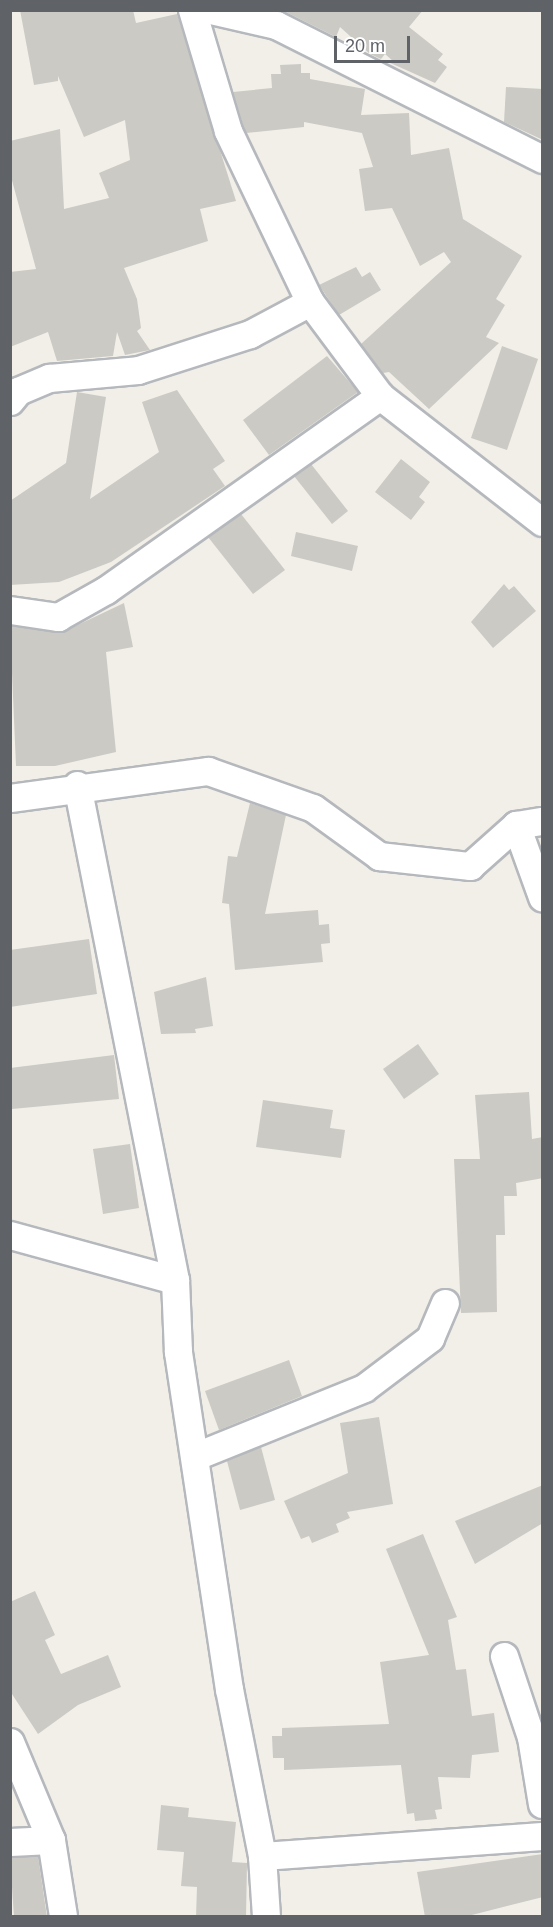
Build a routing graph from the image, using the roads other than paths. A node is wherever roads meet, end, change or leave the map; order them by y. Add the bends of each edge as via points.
1 (192, 10) edge
2 (211, 10) edge
3 (278, 18) edge
4 (543, 159) edge
5 (310, 302) junction
6 (380, 396) junction
7 (10, 401) edge
8 (543, 522) edge
9 (10, 610) edge
10 (77, 785) junction
11 (10, 798) edge
12 (543, 821) edge
13 (516, 825) junction
14 (543, 897) edge
15 (10, 1235) edge
16 (175, 1280) junction
17 (445, 1304) dead end
18 (196, 1456) junction
19 (504, 1656) dead end
20 (10, 1742) edge
21 (543, 1804) edge
22 (543, 1836) edge
23 (51, 1840) junction
24 (10, 1842) edge
25 (262, 1856) junction
26 (63, 1917) edge
27 (266, 1917) edge

1 - 5 street via 228,131
2 - 3 street
3 - 4 street
5 - 6 street
5 - 7 street via 239,338 138,370 49,378 18,390
6 - 8 street
6 - 9 street via 106,590 58,617
10 - 11 street
10 - 13 street via 208,771 313,808 379,856 470,866
10 - 16 street
12 - 13 street
13 - 14 street
15 - 16 street
16 - 18 street via 178,1352
17 - 18 street via 429,1338 364,1388
18 - 25 street via 229,1689
19 - 21 street via 531,1737
20 - 23 street
22 - 25 street
23 - 24 street
23 - 26 street
25 - 27 street

